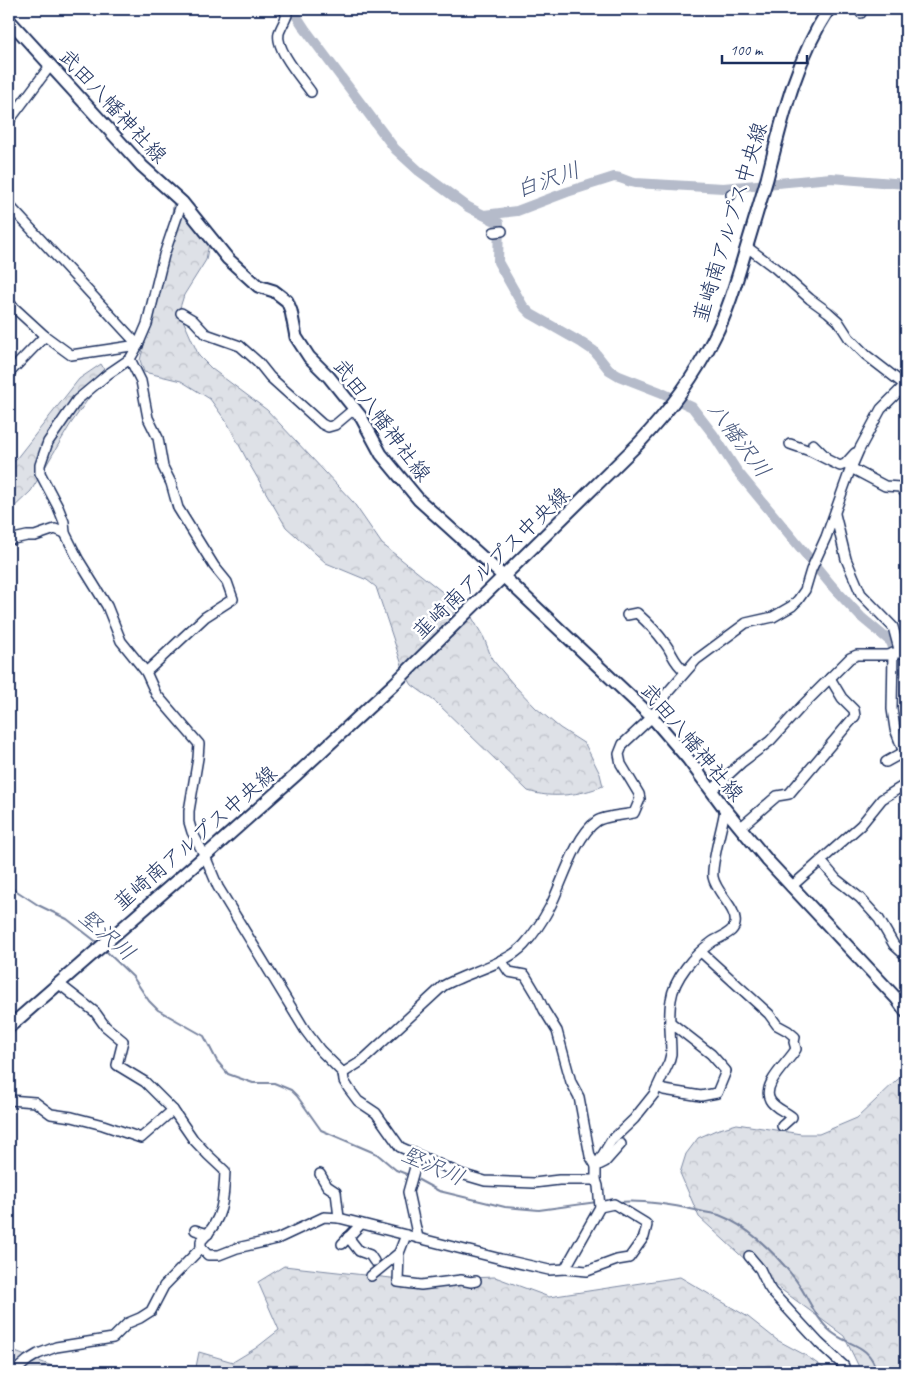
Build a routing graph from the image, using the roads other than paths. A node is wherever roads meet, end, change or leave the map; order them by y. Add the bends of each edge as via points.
1 (283, 9) edge
2 (830, 9) edge
3 (9, 20) edge
4 (50, 66) junction
5 (311, 92) dead end
6 (9, 121) edge
7 (182, 202) junction
8 (9, 205) edge
9 (747, 247) junction
10 (9, 303) edge
11 (181, 313) dead end
12 (45, 336) junction
13 (138, 345) junction
14 (130, 359) junction
15 (9, 374) edge
16 (906, 385) edge
17 (354, 409) junction
18 (790, 444) dead end
19 (813, 444) dead end
20 (859, 450) junction
21 (832, 462) junction
22 (851, 468) junction
23 (906, 494) edge
24 (835, 514) junction
25 (65, 533) junction
26 (9, 540) edge
27 (503, 576) junction
28 (627, 615) dead end
29 (899, 653) edge
30 (685, 671) junction
31 (146, 672) junction
32 (830, 678) junction
33 (652, 717) junction
34 (905, 755) edge
35 (886, 762) dead end
36 (906, 784) edge
37 (711, 791) junction
38 (725, 809) junction
39 (740, 828) junction
40 (205, 856) junction
41 (820, 860) junction
42 (791, 886) junction
43 (700, 952) junction
44 (906, 956) edge
45 (501, 960) junction
46 (58, 983) junction
47 (906, 1012) edge
48 (670, 1022) junction
49 (9, 1027) edge
50 (343, 1073) junction
51 (658, 1087) junction
52 (9, 1100) edge
53 (173, 1110) junction
54 (782, 1126) dead end
55 (620, 1144) dead end
56 (414, 1152) junction
57 (596, 1166) junction
58 (320, 1174) dead end
59 (597, 1183) junction
60 (600, 1207) junction
61 (338, 1218) junction
62 (361, 1224) junction
63 (195, 1230) dead end
64 (208, 1234) junction
65 (406, 1235) junction
66 (418, 1238) junction
67 (201, 1248) junction
68 (399, 1253) junction
69 (749, 1256) dead end
70 (374, 1261) dead end
71 (565, 1269) junction
72 (371, 1276) dead end
73 (476, 1281) dead end
74 (844, 1366) dead end
75 (14, 1372) edge

1 - 5 street via 287,15 278,35 281,45
2 - 9 main road, 韮崎南アルプス中央線 via 815,30 788,97
3 - 4 main road, 武田八幡神社線
4 - 6 street
4 - 7 main road, 武田八幡神社線 via 142,166
7 - 13 street
7 - 17 main road, 武田八幡神社線 via 228,259 258,286 274,291 287,301 296,337
8 - 13 street
9 - 16 street via 828,312 866,355
9 - 27 main road, 韮崎南アルプス中央線 via 714,338 663,416
10 - 12 street
11 - 17 street via 206,334 240,346 322,424 328,427 335,425
12 - 13 street via 71,355
12 - 15 street
13 - 14 street
14 - 25 street via 78,400 42,455 40,473 58,507
14 - 31 street via 141,381 148,418 158,438 163,467 178,508 227,582 233,600 205,617
16 - 20 street via 881,409
17 - 27 main road, 武田八幡神社線 via 381,454 418,500
18 - 21 street
19 - 21 street
20 - 21 street via 845,464 840,466
20 - 22 street
22 - 23 street via 885,486 900,487
22 - 24 street
24 - 29 street via 846,559 861,594 893,627
24 - 30 street via 805,590 792,606 772,617 746,623
25 - 26 street via 55,530
25 - 31 street via 107,606 122,641
27 - 33 main road, 武田八幡神社線
27 - 40 main road, 韮崎南アルプス中央線 via 394,684
28 - 30 street via 637,613 643,618 665,643 676,665
29 - 32 street via 857,655
29 - 34 street via 892,709
30 - 33 street
31 - 40 street via 156,694 199,744 189,822
32 - 37 street via 770,741
32 - 39 street via 855,716 789,794 777,796
33 - 37 main road, 武田八幡神社線
33 - 45 street via 623,744 619,754 640,799 634,813 598,820 585,833 550,908 523,946
34 - 35 street
36 - 41 street via 882,799 861,825
37 - 38 main road, 武田八幡神社線
38 - 39 main road, 武田八幡神社線
38 - 43 street via 713,877 735,915 735,925
39 - 42 main road, 武田八幡神社線
40 - 46 main road, 韮崎南アルプス中央線
40 - 50 street via 218,887 305,1030
41 - 42 street
41 - 44 street via 879,919 894,945
42 - 47 main road, 武田八幡神社線
43 - 48 street via 676,985 670,1002
43 - 54 street via 777,1025 795,1037 793,1055 775,1075 768,1090 774,1105 792,1117
45 - 50 street via 443,986 362,1061
45 - 57 street via 509,972 525,975 558,1030 571,1082 579,1097 590,1156
46 - 49 main road, 韮崎南アルプス中央線
46 - 53 street via 95,1012 123,1041 117,1065 145,1082
48 - 51 street via 671,1054
48 - 51 street via 726,1070 717,1093 707,1096
50 - 56 street via 344,1081 358,1101 376,1113 400,1147
51 - 57 street via 634,1119 611,1141
52 - 53 street via 34,1102 51,1114 103,1125 141,1138
53 - 64 street via 194,1139 225,1171 224,1202
55 - 57 street via 605,1162
56 - 59 street via 461,1174 485,1181
56 - 66 street via 408,1192
57 - 59 street
58 - 61 street via 327,1186 336,1192
59 - 60 street
60 - 71 street
60 - 71 street via 614,1204 645,1222 644,1236 629,1258 587,1271
61 - 62 street
61 - 67 street via 324,1217 277,1239 219,1255 208,1255
62 - 65 street
62 - 70 street via 347,1243 370,1255
63 - 64 street
64 - 67 street via 201,1241
65 - 66 street
65 - 68 street
66 - 71 street via 549,1270
67 - 75 street via 164,1286 151,1311 128,1323 113,1338 56,1347 33,1357
68 - 72 street
68 - 73 street via 398,1282 421,1285
69 - 74 street via 768,1286

